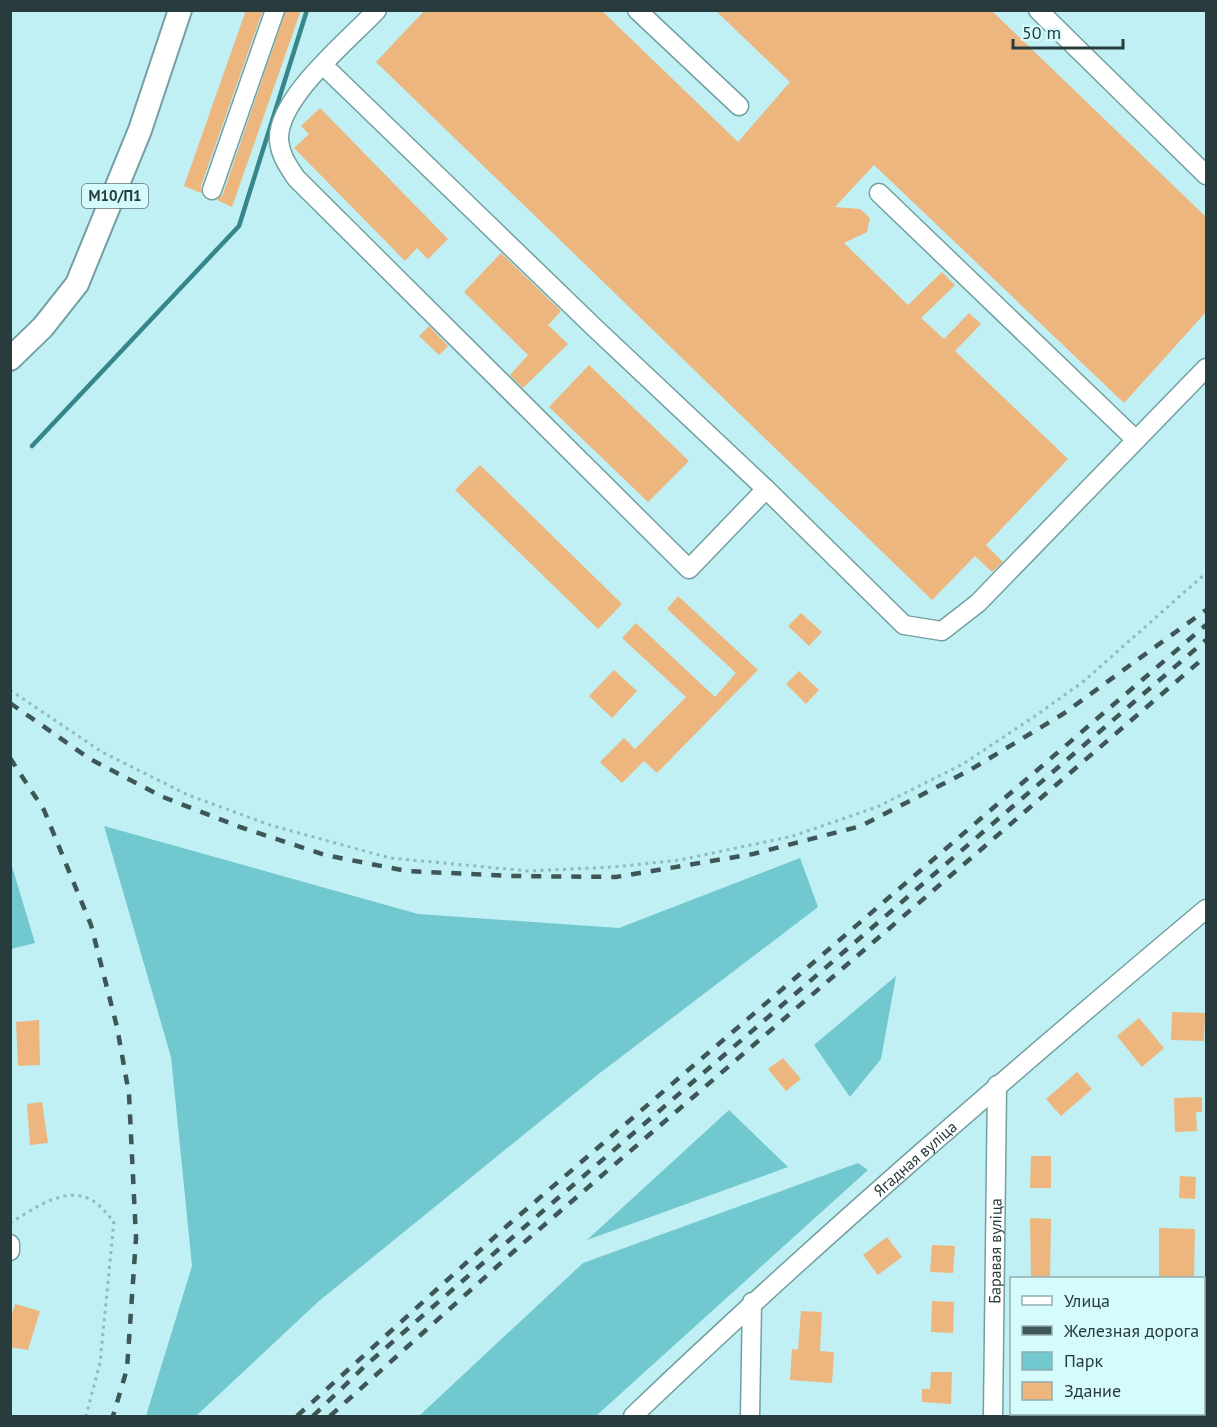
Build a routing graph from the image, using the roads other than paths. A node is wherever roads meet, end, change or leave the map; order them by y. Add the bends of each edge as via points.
1 (180, 10) edge
2 (275, 10) edge
3 (377, 10) edge
4 (636, 10) edge
5 (1038, 10) edge
6 (324, 66) junction
7 (739, 106) dead end
8 (1206, 175) edge
9 (212, 190) dead end
10 (879, 192) dead end
11 (10, 359) edge
12 (1206, 368) edge
13 (1136, 440) junction
14 (766, 489) junction
15 (1206, 909) edge
16 (997, 1085) junction
17 (10, 1244) edge
18 (10, 1251) edge
19 (752, 1302) junction
20 (633, 1416) edge
21 (750, 1416) edge
22 (993, 1416) edge

1 - 11 main road, М10/П1 via 140,130 77,284 43,327
2 - 9 street
3 - 6 street
4 - 7 street
5 - 8 street
6 - 14 street
6 - 14 street via 293,100 282,119 282,156 296,178 689,569
10 - 13 street
12 - 13 street
13 - 14 street via 978,603 942,631 904,625
15 - 16 street, Ягадная вуліца
16 - 19 street, Ягадная вуліца
16 - 22 street, Баравая вуліца
17 - 18 street
19 - 20 street, Ягадная вуліца
19 - 21 street

